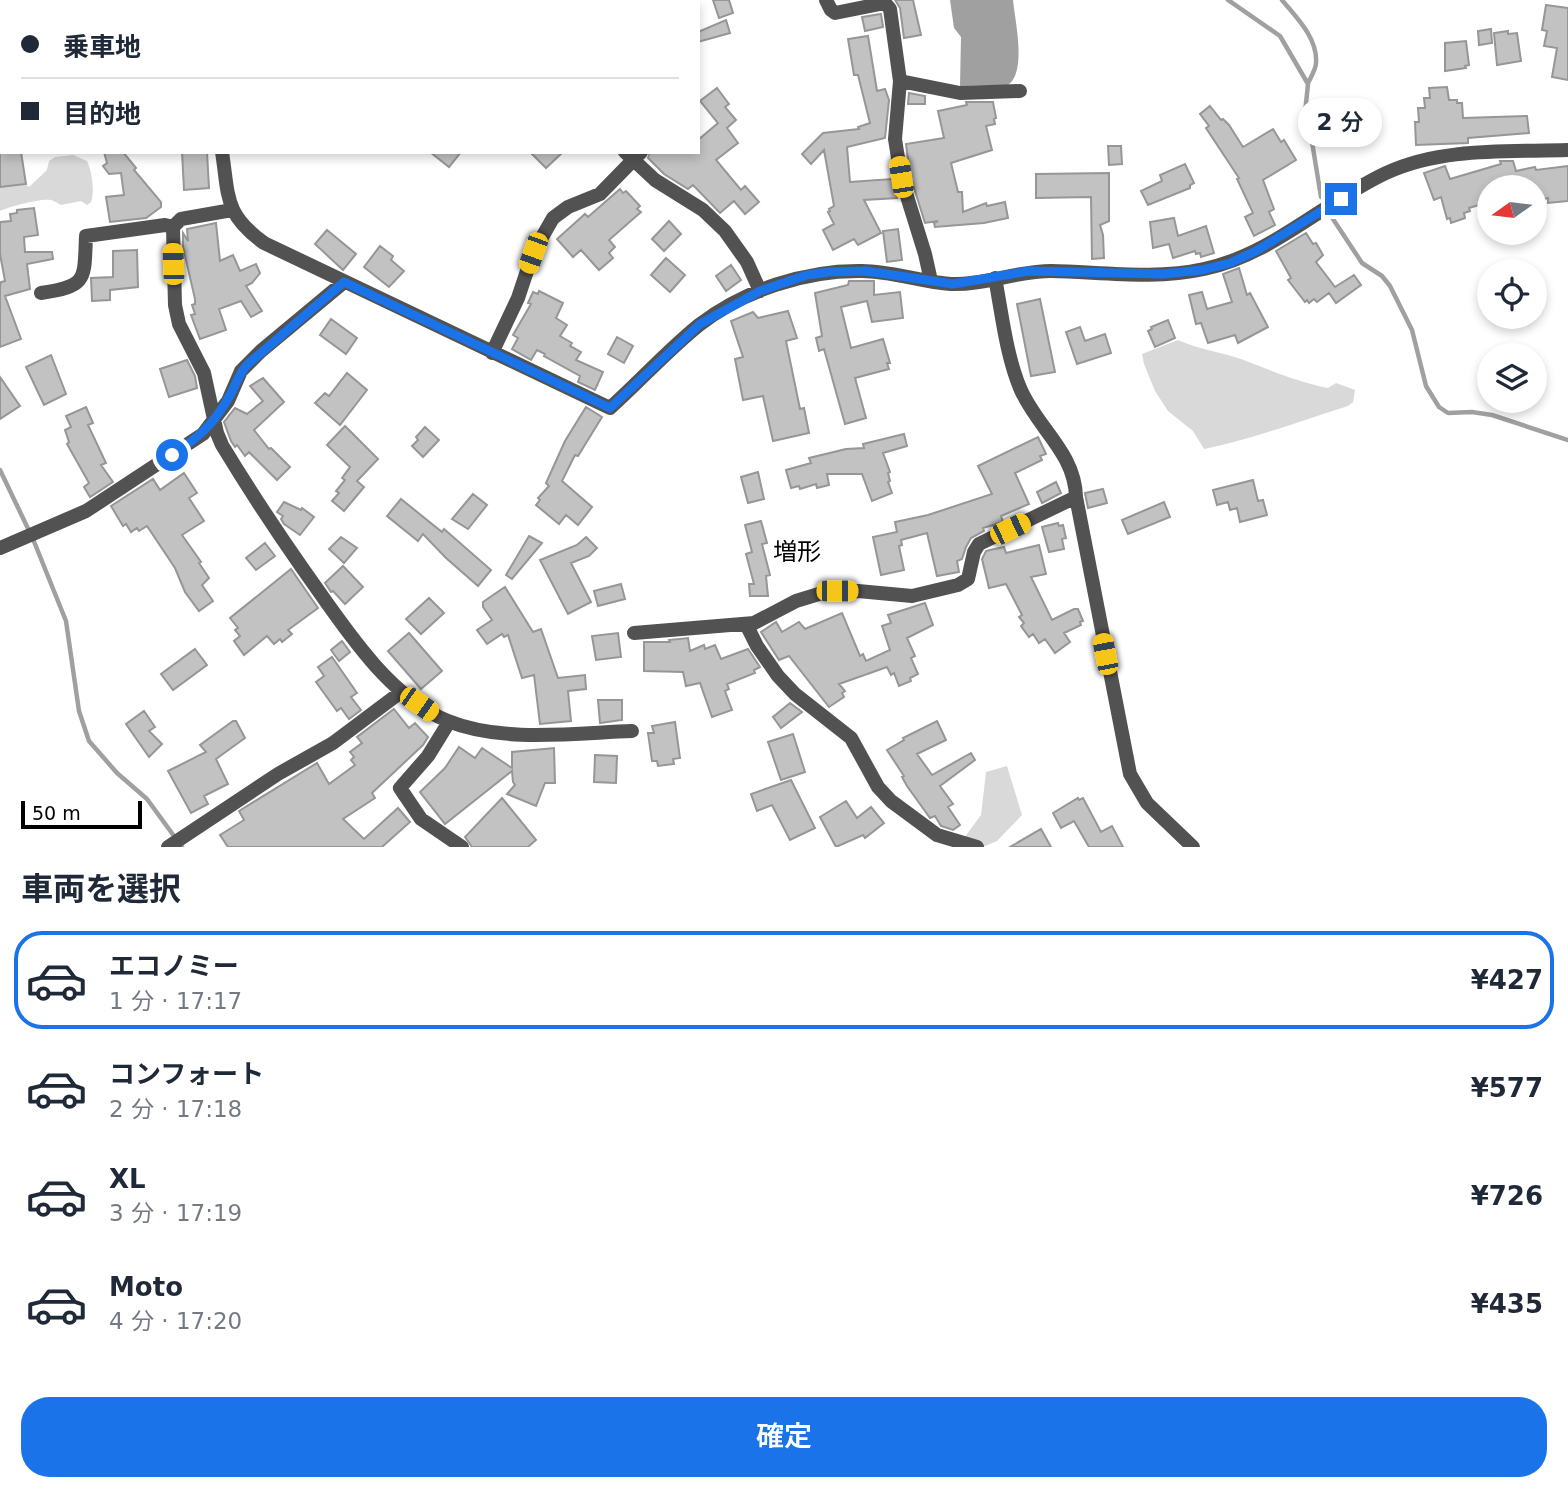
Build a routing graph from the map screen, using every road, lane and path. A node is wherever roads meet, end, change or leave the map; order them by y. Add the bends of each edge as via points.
1 (826, 0) edge
2 (900, 81) junction
3 (1020, 92) dead end
4 (1568, 150) edge
5 (222, 154) edge
6 (633, 155) edge
7 (232, 210) junction
8 (173, 227) junction
9 (995, 278) junction
10 (930, 281) junction
11 (344, 282) junction
12 (760, 291) junction
13 (41, 293) dead end
14 (492, 353) junction
15 (214, 419) junction
16 (1076, 497) junction
17 (0, 548) edge
18 (746, 624) junction
19 (634, 634) dead end
20 (401, 692) junction
21 (449, 722) junction
22 (632, 731) dead end
23 (173, 842) edge
24 (462, 847) edge
25 (977, 847) edge
26 (1193, 847) edge

1 - 2 street via 835,13 881,3 889,6
2 - 3 street via 960,93
2 - 10 street via 895,139
4 - 9 street via 1448,155 1410,164 1374,180 1256,251 1202,270 1163,274 1029,271
5 - 7 street
6 - 12 street via 655,180 704,210 725,231
6 - 14 street via 600,194 553,218 533,253
7 - 8 street via 181,219
7 - 11 street via 244,229 264,243
8 - 13 street via 86,236 80,281 67,289
8 - 15 street via 179,324 204,373
9 - 10 street via 953,284
9 - 16 street via 1021,391 1068,462
10 - 12 street via 866,271 829,272
11 - 14 street
11 - 15 street via 241,371
12 - 14 street via 700,324 610,408
15 - 17 street via 203,434 98,504
15 - 20 street via 222,445 265,517 349,632
16 - 18 street via 979,544 968,579 962,584 912,596 822,593
16 - 26 street via 1130,774 1147,803
18 - 19 street
18 - 25 street via 778,676 851,738 891,801 937,835
20 - 21 street
20 - 23 street via 333,743
21 - 22 street via 517,735
21 - 24 street via 438,743 400,788 421,819

